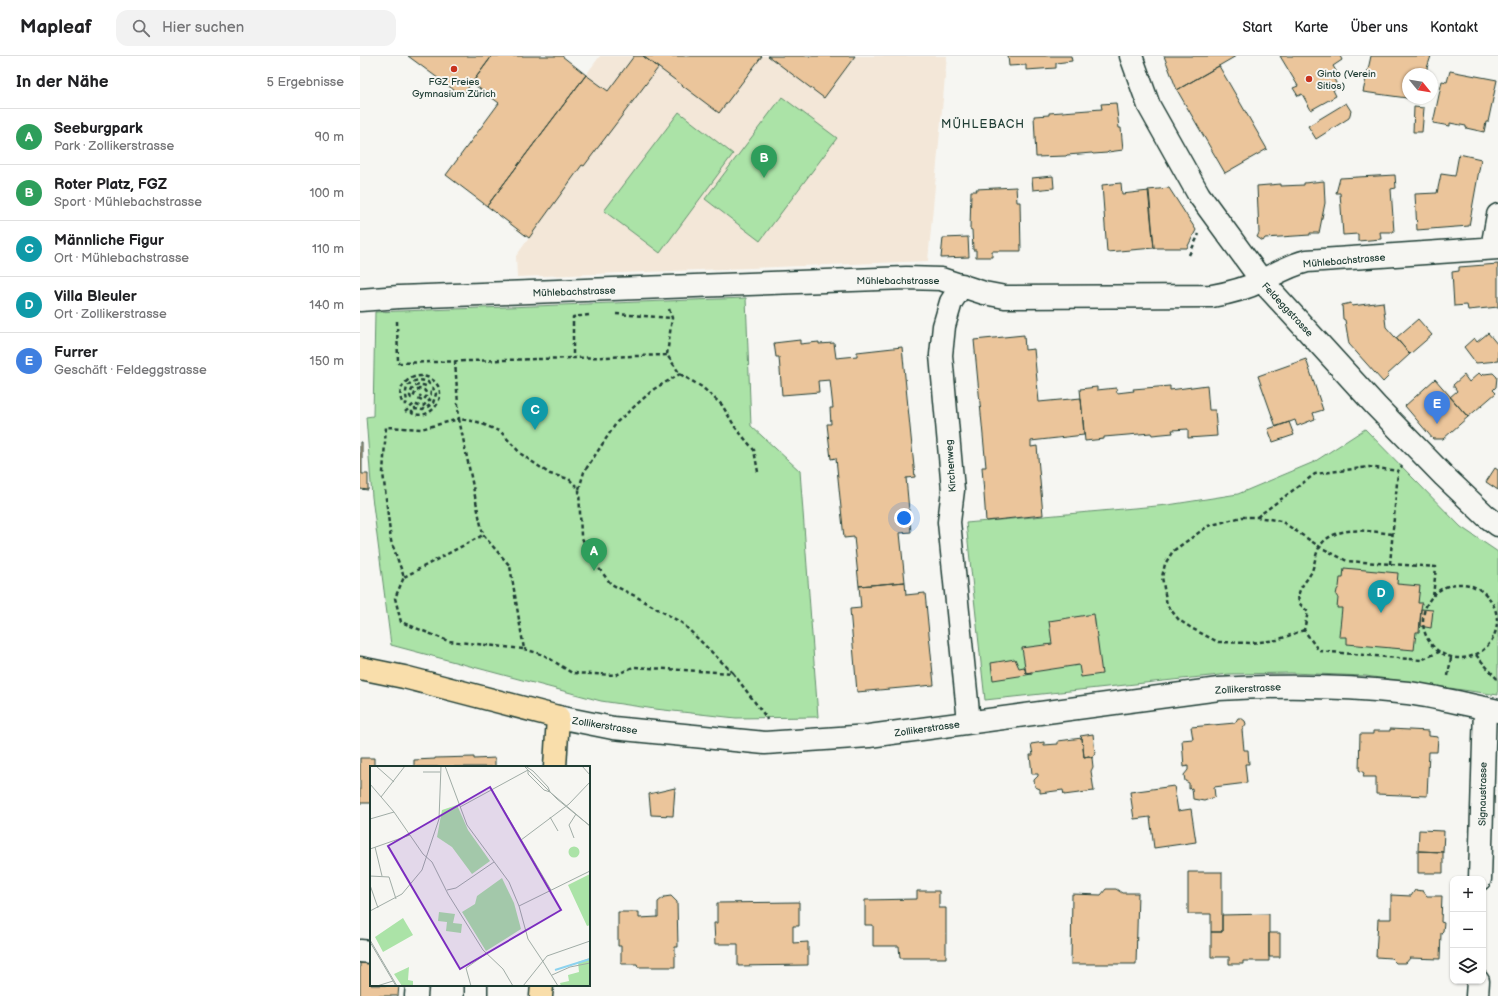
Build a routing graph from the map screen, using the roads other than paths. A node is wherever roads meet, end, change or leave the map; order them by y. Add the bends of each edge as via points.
1 (1131, 56) edge
2 (1498, 215) edge
3 (1495, 248) edge
4 (1262, 281) junction
5 (962, 285) junction
6 (360, 300) edge
7 (1498, 524) edge
8 (360, 668) edge
9 (1491, 709) edge
10 (558, 717) junction
11 (969, 722) junction
12 (555, 766) edge
13 (1480, 876) edge
14 (360, 951) edge
15 (370, 952) edge
16 (1478, 984) edge
17 (417, 986) edge
18 (542, 986) edge
19 (416, 996) edge
20 (541, 996) edge
21 (1477, 996) edge

1 - 4 street, Feldeggstrasse via 1149,106 1199,194
2 - 3 street
3 - 4 street, Mühlebachstrasse via 1307,262 1282,269
4 - 5 street, Mühlebachstrasse via 1228,294 1182,297 1005,297
4 - 7 street, Feldeggstrasse via 1444,476
5 - 6 street, Mühlebachstrasse via 941,279 906,278
5 - 11 street, Kirchenweg via 951,302 944,326 941,355 953,490 949,522
8 - 10 main road, Zollikerstrasse
9 - 11 street, Zollikerstrasse via 1409,693 1331,686 1250,687
9 - 13 street, Signaustrasse
10 - 11 street, Zollikerstrasse via 613,728 765,743 869,736
10 - 12 main road
14 - 15 street
16 - 21 street
17 - 19 street
18 - 20 main road

